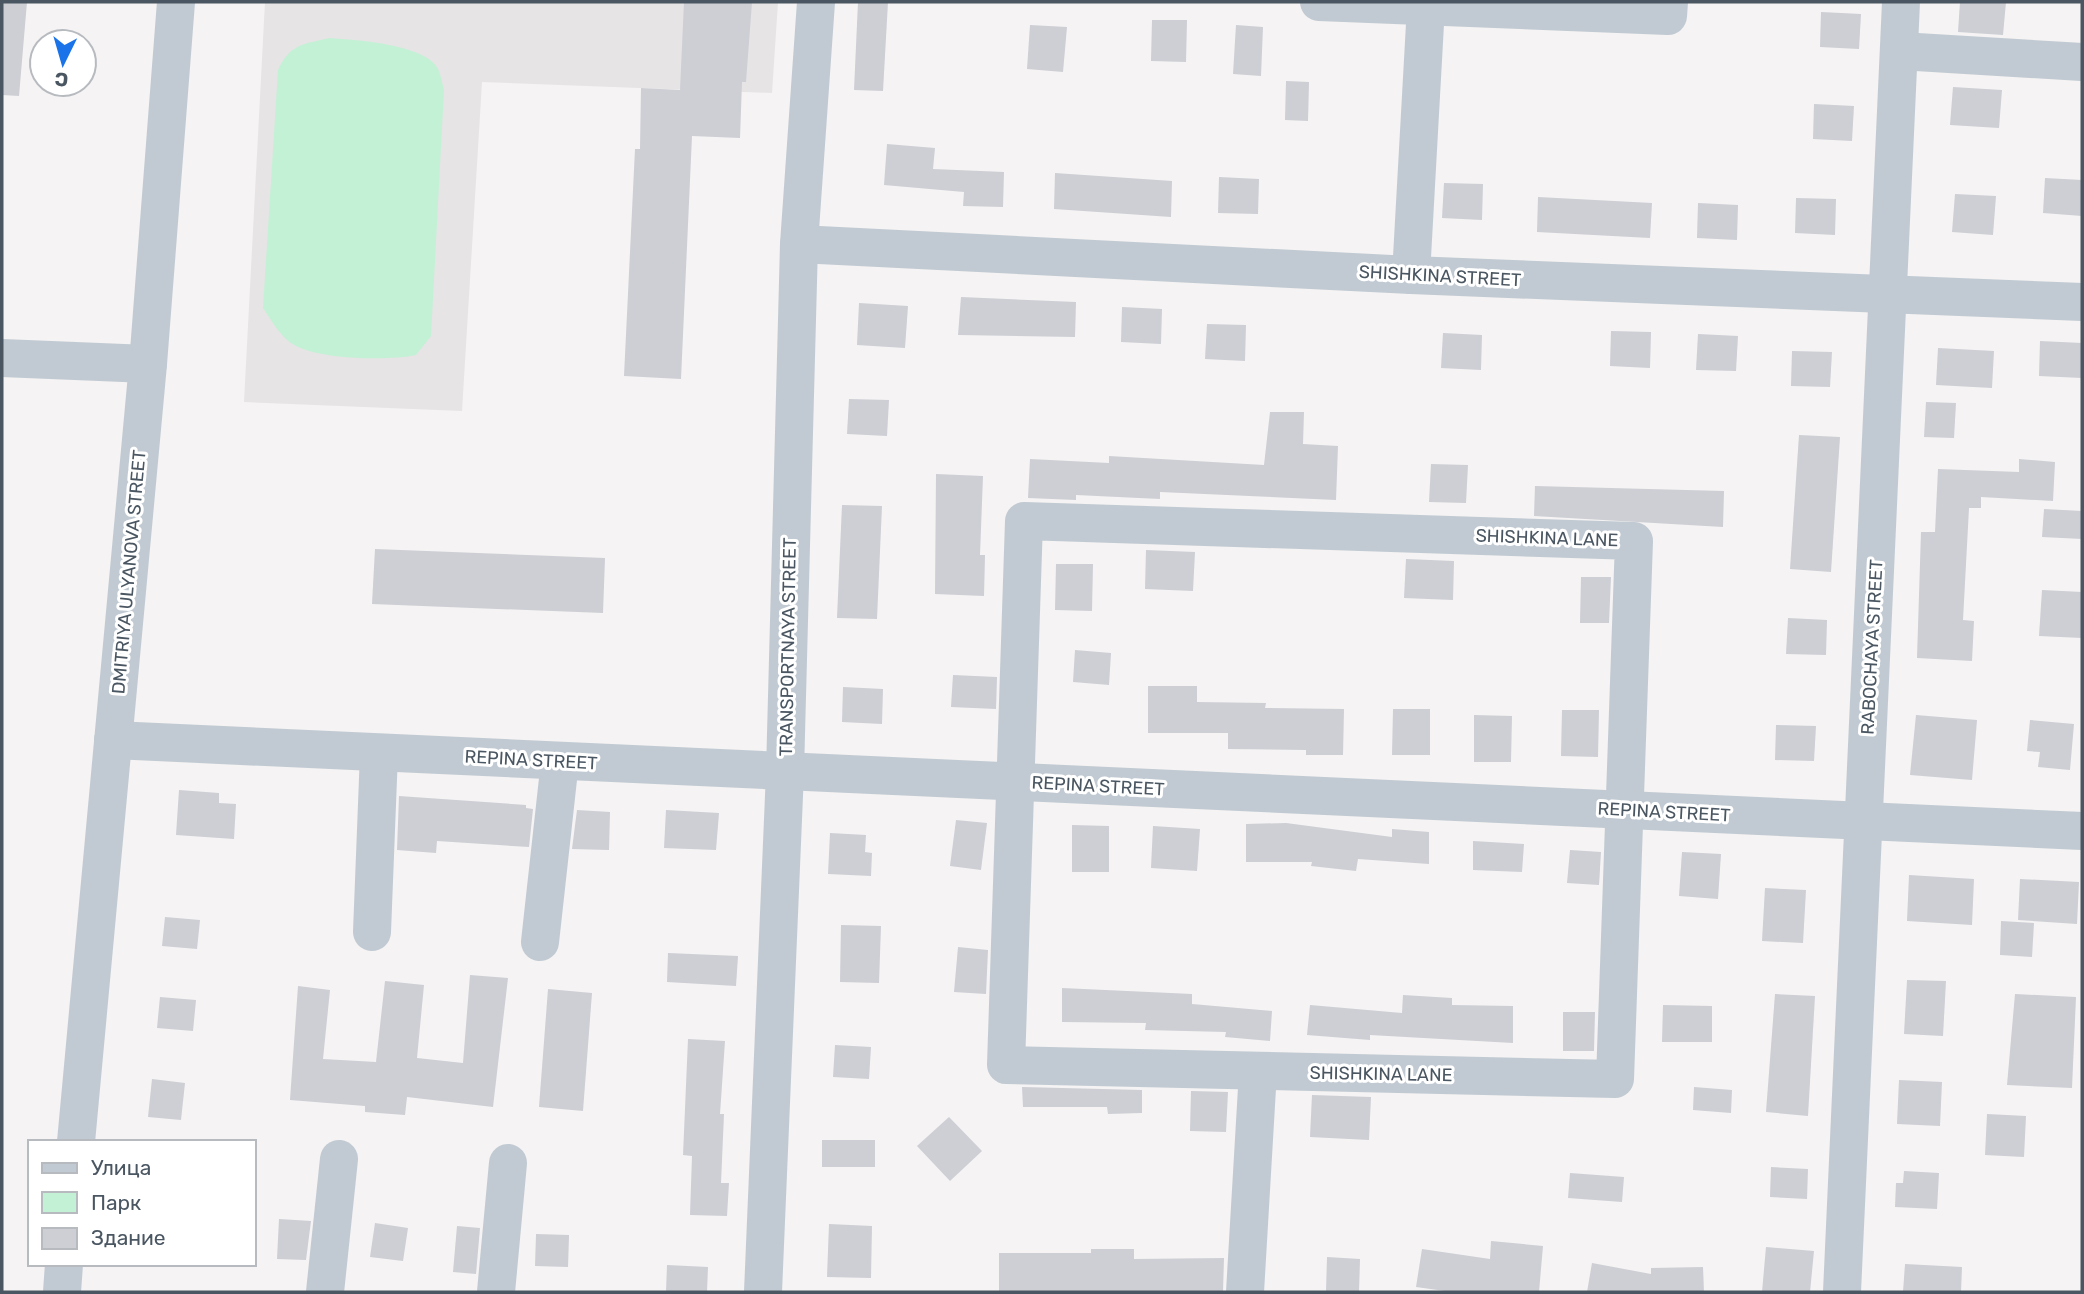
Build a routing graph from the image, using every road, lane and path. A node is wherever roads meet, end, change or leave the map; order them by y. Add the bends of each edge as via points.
1 (176, 2) edge
2 (816, 2) edge
3 (1318, 2) edge
4 (1669, 2) edge
5 (1901, 2) edge
6 (1426, 6) junction
7 (1900, 51) junction
8 (2082, 62) edge
9 (799, 244) junction
10 (1411, 275) junction
11 (1890, 295) junction
12 (2082, 302) edge
13 (2, 358) edge
14 (148, 364) junction
15 (113, 740) junction
16 (379, 753) junction
17 (560, 761) junction
18 (785, 772) junction
19 (1016, 782) junction
20 (1625, 811) junction
21 (1863, 821) junction
22 (2082, 831) edge
23 (372, 932) dead end
24 (540, 942) dead end
25 (1258, 1071) junction
26 (76, 1140) edge
27 (339, 1159) dead end
28 (508, 1163) dead end
29 (64, 1266) edge
30 (62, 1292) edge
31 (325, 1292) edge
32 (496, 1292) edge
33 (763, 1292) edge
34 (1245, 1292) edge
35 (1842, 1292) edge

1 - 14 street, DMITRIYA ULYANOVA STREET
2 - 9 street, TRANSPORTNAYA STREET
3 - 6 street
4 - 6 street via 1668,16
5 - 7 street, RABOCHAYA STREET
6 - 10 street
7 - 8 street
7 - 11 street, RABOCHAYA STREET
9 - 10 street, SHISHKINA STREET
9 - 18 street, TRANSPORTNAYA STREET
10 - 11 street, SHISHKINA STREET
11 - 12 street, SHISHKINA STREET
11 - 21 street, RABOCHAYA STREET
13 - 14 street
14 - 15 street, DMITRIYA ULYANOVA STREET
15 - 16 street, REPINA STREET
15 - 26 street, DMITRIYA ULYANOVA STREET
16 - 17 street, REPINA STREET
16 - 23 street
17 - 18 street, REPINA STREET
17 - 24 street
18 - 19 street, REPINA STREET
18 - 33 street, TRANSPORTNAYA STREET
19 - 20 street, REPINA STREET
19 - 20 street, SHISHKINA LANE via 1024,521 1634,541
19 - 25 street, SHISHKINA LANE via 1006,1065
20 - 21 street, REPINA STREET
20 - 25 street, SHISHKINA LANE via 1615,1079
21 - 22 street, REPINA STREET
21 - 35 street, RABOCHAYA STREET
25 - 34 street
27 - 31 street
28 - 32 street
29 - 30 street

